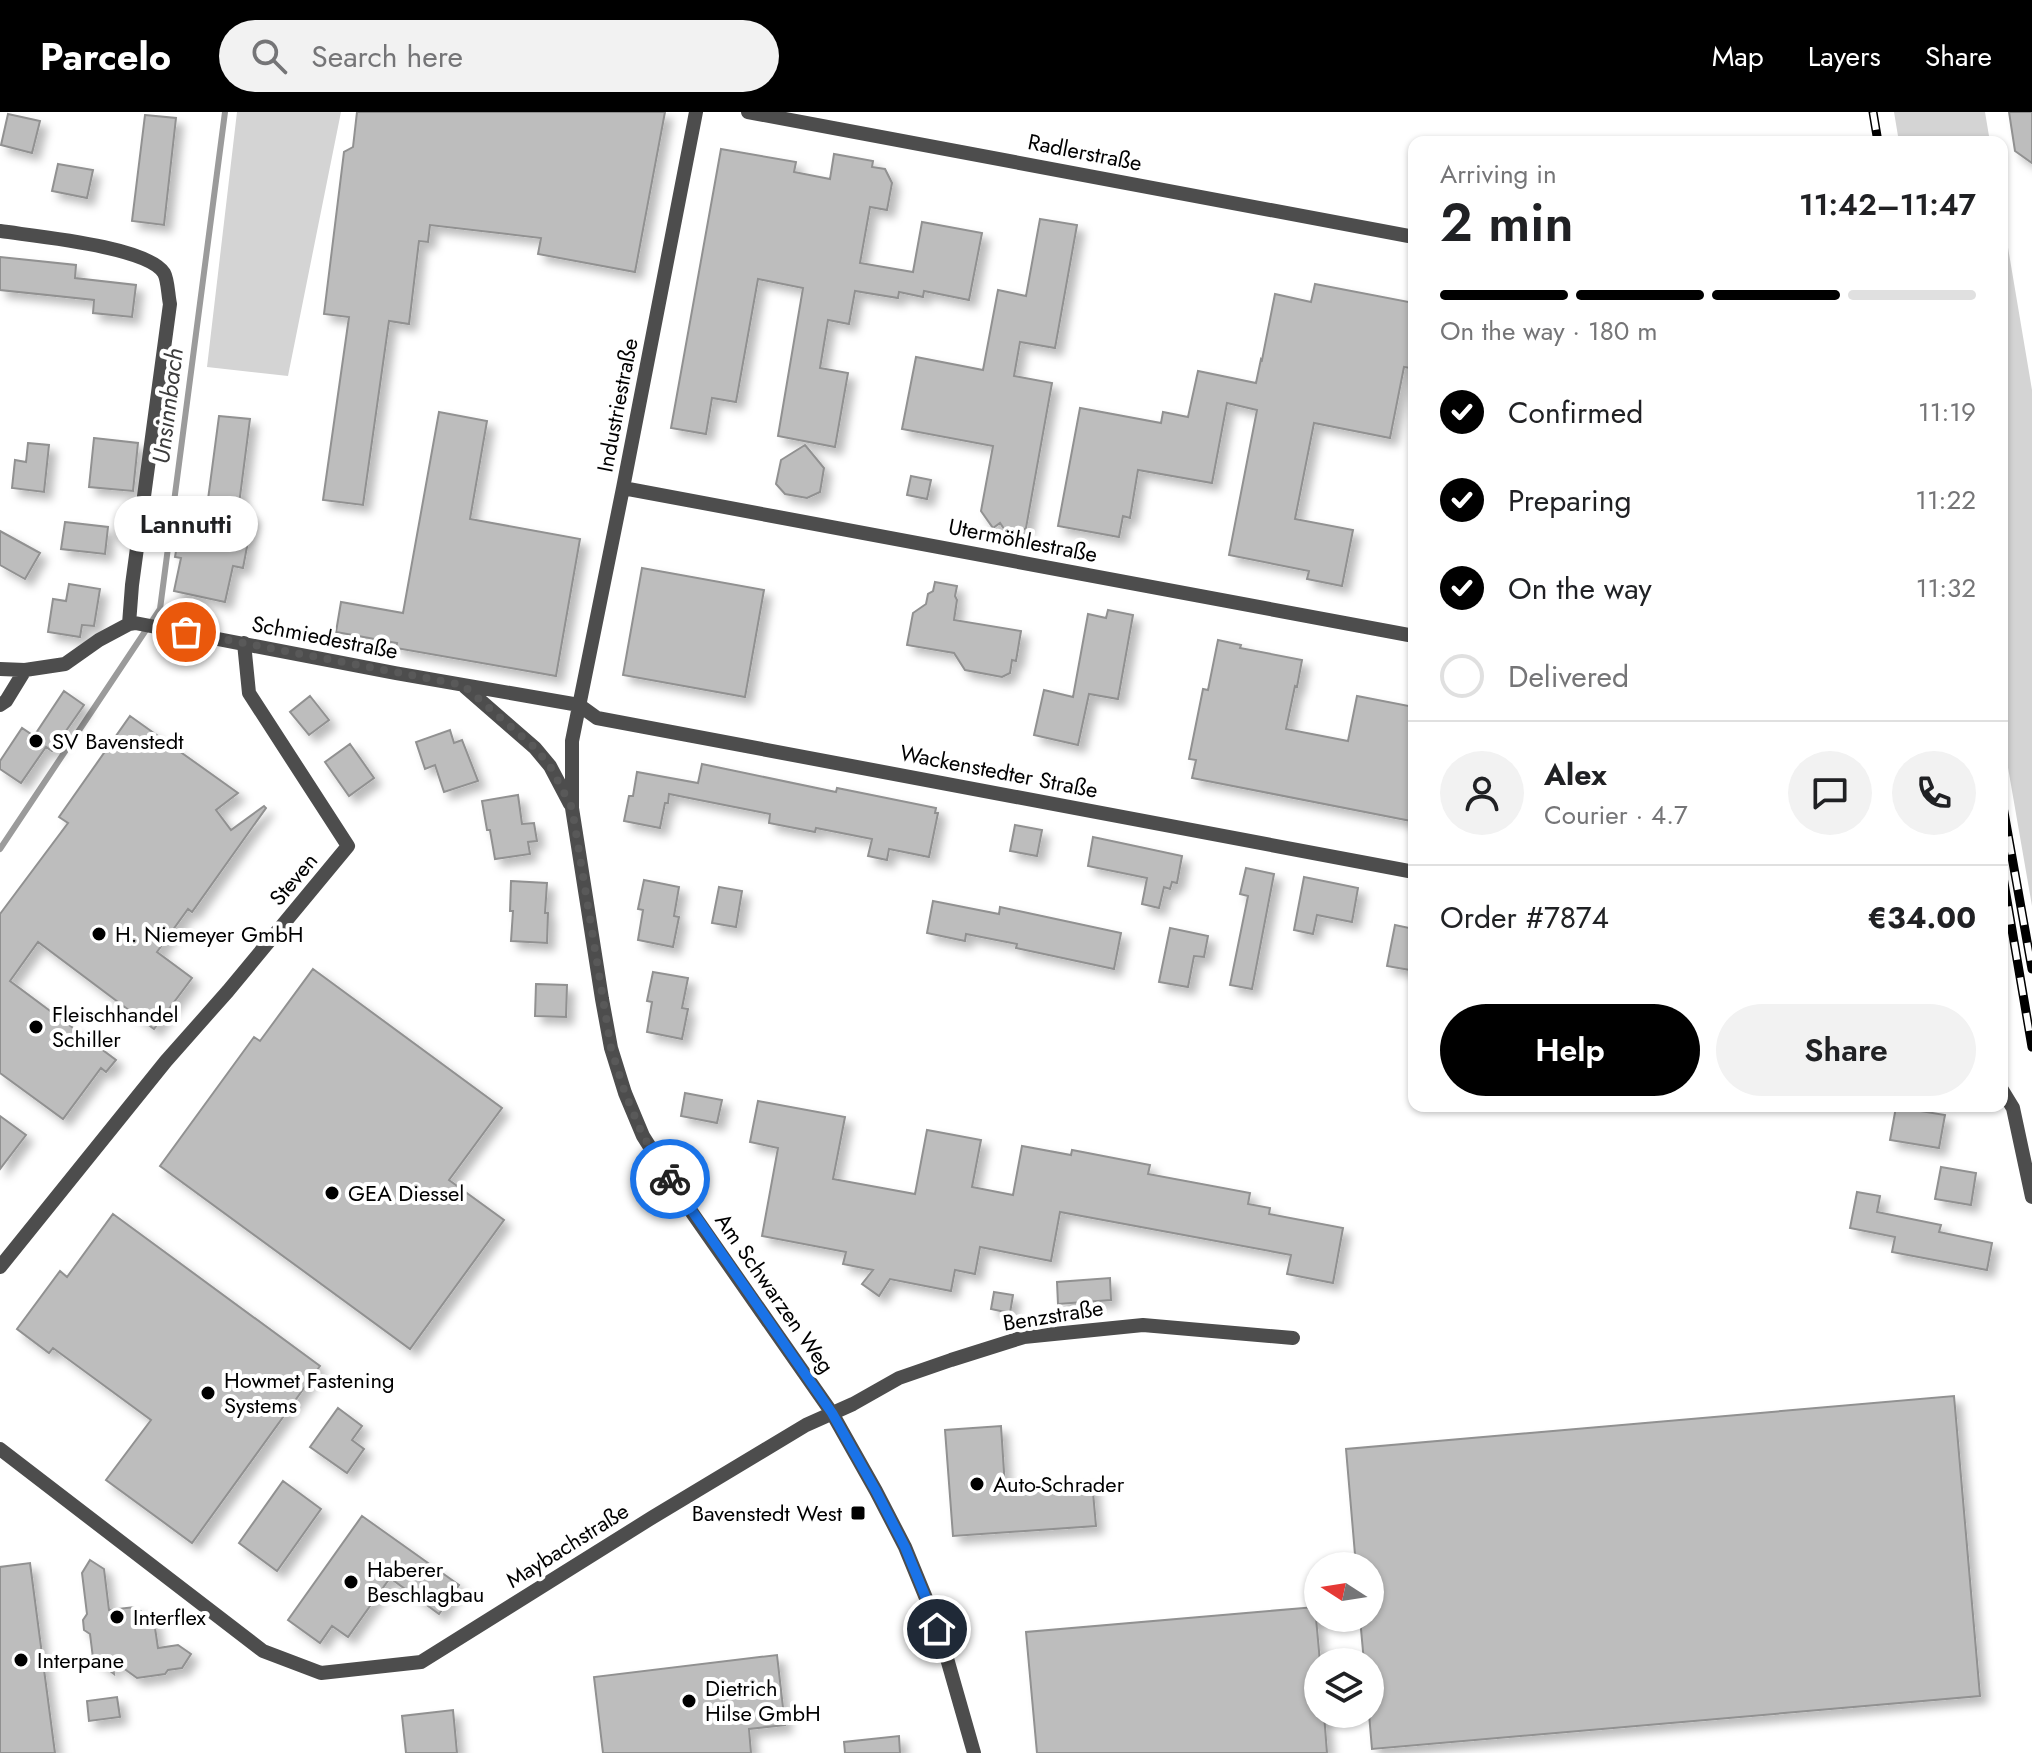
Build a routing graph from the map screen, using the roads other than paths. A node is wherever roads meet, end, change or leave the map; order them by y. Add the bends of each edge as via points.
1 (696, 112) edge
2 (748, 112) edge
3 (0, 231) edge
4 (1408, 236) edge
5 (623, 488) junction
6 (132, 624) junction
7 (1408, 635) edge
8 (244, 643) junction
9 (0, 669) edge
10 (25, 670) junction
11 (463, 685) junction
12 (0, 705) edge
13 (579, 705) junction
14 (572, 808) junction
15 (1408, 871) edge
16 (2008, 1100) edge
17 (2032, 1197) edge
18 (0, 1267) edge
19 (1293, 1338) dead end
20 (832, 1413) junction
21 (0, 1449) edge
22 (974, 1753) edge

1 - 5 street, Industriestraße
2 - 4 street, Radlerstraße
3 - 6 street via 122,251 164,273 170,304 132,585
5 - 7 street, Utermöhlestraße
5 - 13 street, Industriestraße
6 - 8 street, Schmiedestraße
6 - 10 street via 65,664
8 - 11 street, Schmiedestraße
8 - 18 street, Steven via 249,693 348,846
9 - 10 street
10 - 12 street
11 - 13 street, Schmiedestraße
11 - 14 street via 535,748
13 - 14 street, Am Schwarzen Weg via 572,741
13 - 15 street, Wackenstedter Straße via 597,718
14 - 20 street, Am Schwarzen Weg via 611,1048 643,1136
16 - 17 street
19 - 20 street, Benzstraße via 1143,1325 1024,1337 899,1378
20 - 21 street, Maybachstraße via 421,1662 321,1673 263,1651
20 - 22 street, Am Schwarzen Weg via 905,1547 946,1655

